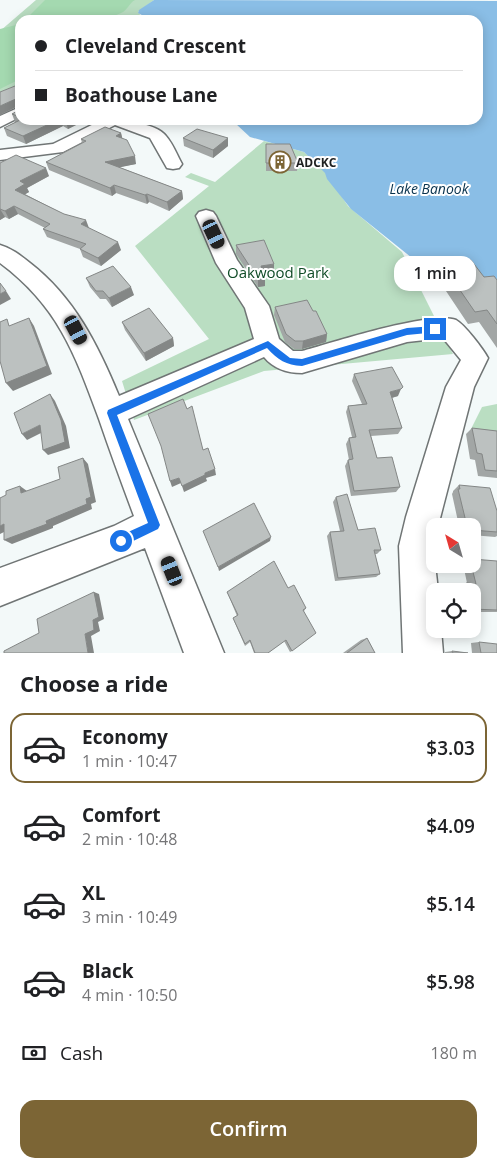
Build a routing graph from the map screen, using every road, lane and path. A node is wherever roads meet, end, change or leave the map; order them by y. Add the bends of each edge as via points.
1 (15, 114) edge
2 (0, 122) edge
3 (104, 125) edge
4 (128, 125) edge
5 (0, 155) edge
6 (173, 164) dead end
7 (206, 216) dead end
8 (0, 252) edge
9 (268, 344) junction
10 (111, 413) junction
11 (154, 525) junction
12 (0, 587) edge
13 (204, 653) edge
14 (423, 653) edge

1 - 2 street
3 - 5 street via 57,148
4 - 6 street via 156,135
7 - 9 street via 227,263 257,306
8 - 10 street via 49,292 69,318 89,356
9 - 10 street
9 - 14 street via 289,362 302,362 407,332 449,328 475,358 460,387 417,546
10 - 11 street
11 - 12 street via 121,541
11 - 13 street

